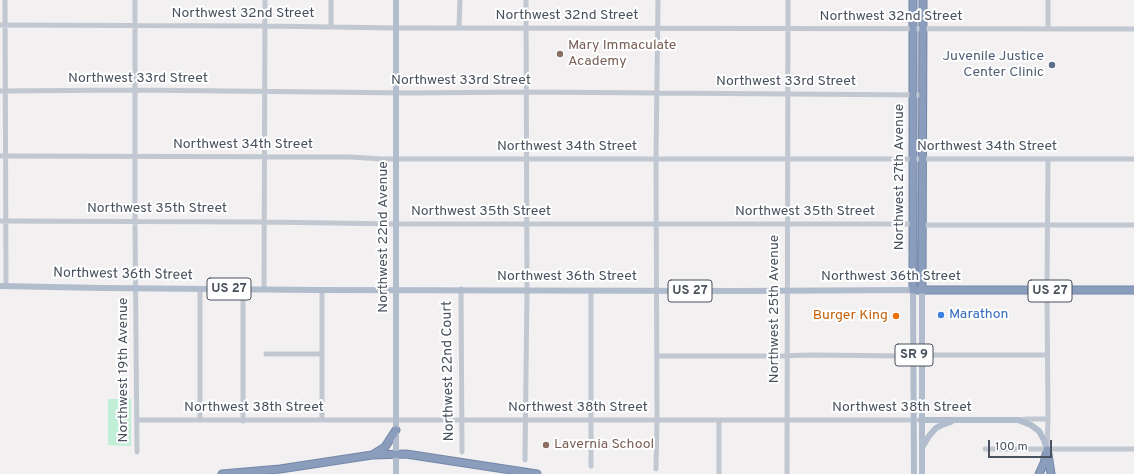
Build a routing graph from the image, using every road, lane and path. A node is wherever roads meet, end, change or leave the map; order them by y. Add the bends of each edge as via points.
1 (5, 0) edge
2 (135, 0) edge
3 (265, 0) edge
4 (331, 0) edge
5 (396, 0) edge
6 (460, 0) edge
7 (526, 0) edge
8 (658, 0) edge
9 (788, 0) edge
10 (913, 0) edge
11 (923, 0) edge
12 (1048, 0) edge
13 (3, 25) edge
14 (135, 26) junction
15 (265, 26) junction
16 (331, 27) junction
17 (396, 28) junction
18 (460, 28) junction
19 (526, 28) junction
20 (658, 28) junction
21 (788, 28) junction
22 (913, 29) junction
23 (923, 29) junction
24 (1048, 29) junction
25 (1134, 29) edge
26 (135, 90) junction
27 (2, 91) edge
28 (265, 92) junction
29 (526, 92) junction
30 (396, 93) junction
31 (658, 93) junction
32 (788, 94) junction
33 (914, 95) junction
34 (923, 95) junction
35 (3, 156) edge
36 (265, 156) junction
37 (135, 157) junction
38 (396, 158) junction
39 (526, 158) junction
40 (923, 158) junction
41 (656, 159) junction
42 (788, 159) junction
43 (914, 159) junction
44 (1048, 159) junction
45 (1134, 159) edge
46 (913, 220) junction
47 (3, 221) edge
48 (135, 221) junction
49 (265, 222) junction
50 (396, 224) junction
51 (526, 224) junction
52 (656, 224) junction
53 (788, 224) junction
54 (922, 225) junction
55 (1047, 225) junction
56 (1134, 225) edge
57 (3, 286) edge
58 (136, 288) junction
59 (200, 289) junction
60 (243, 289) junction
61 (264, 289) junction
62 (396, 289) junction
63 (461, 289) junction
64 (322, 290) junction
65 (527, 290) junction
66 (591, 290) junction
67 (657, 290) junction
68 (913, 290) junction
69 (922, 290) junction
70 (1134, 290) edge
71 (787, 291) junction
72 (1047, 291) junction
73 (266, 354) dead end
74 (322, 354) junction
75 (922, 355) junction
76 (1047, 355) junction
77 (657, 356) junction
78 (787, 356) junction
79 (914, 357) junction
80 (922, 372) junction
81 (322, 419) junction
82 (1048, 419) junction
83 (137, 420) junction
84 (200, 420) junction
85 (243, 420) junction
86 (396, 420) junction
87 (462, 420) junction
88 (525, 420) junction
89 (591, 420) junction
90 (658, 420) junction
91 (719, 420) junction
92 (787, 420) junction
93 (914, 420) junction
94 (922, 420) junction
95 (1018, 420) junction
96 (966, 421) junction
97 (396, 430) junction
98 (922, 447) junction
99 (985, 449) dead end
100 (1134, 449) edge
101 (1047, 450) junction
102 (137, 452) dead end
103 (462, 452) dead end
104 (372, 455) junction
105 (396, 455) junction
106 (525, 460) dead end
107 (591, 466) dead end
108 (656, 469) dead end
109 (222, 474) edge
110 (396, 474) edge
111 (537, 474) edge
112 (719, 474) edge
113 (787, 474) edge
114 (914, 474) edge
115 (922, 474) edge
116 (1039, 474) edge
117 (1051, 474) edge

1 - 13 street
2 - 14 street, Northwest 19th Avenue
3 - 15 street
4 - 16 street
5 - 17 main road, Northwest 22nd Avenue
6 - 18 street
7 - 19 street
8 - 20 street
9 - 21 street, Northwest 25th Avenue
10 - 22 highway, Northwest 27th Avenue / SR 9
11 - 23 highway, Northwest 27th Avenue / SR 9
12 - 24 street
13 - 14 street, Northwest 32nd Street
13 - 27 street
14 - 15 street, Northwest 32nd Street
14 - 26 street, Northwest 19th Avenue
15 - 16 street, Northwest 32nd Street
15 - 28 street
16 - 17 street, Northwest 32nd Street
17 - 18 street, Northwest 32nd Street
17 - 30 main road, Northwest 22nd Avenue
18 - 19 street, Northwest 32nd Street
19 - 20 street, Northwest 32nd Street
19 - 29 street
20 - 21 street, Northwest 32nd Street
20 - 31 street
21 - 22 street, Northwest 32nd Street
21 - 32 street, Northwest 25th Avenue
22 - 23 street, Northwest 32nd Street
22 - 33 highway, Northwest 27th Avenue / SR 9
23 - 24 street, Northwest 32nd Street
23 - 34 highway, Northwest 27th Avenue / SR 9
24 - 25 street, Northwest 32nd Street
26 - 27 street, Northwest 33rd Street
26 - 28 street, Northwest 33rd Street
26 - 37 street, Northwest 19th Avenue
27 - 35 street
28 - 30 street, Northwest 33rd Street
28 - 36 street
29 - 30 street, Northwest 33rd Street
29 - 31 street, Northwest 33rd Street
29 - 39 street
30 - 38 main road, Northwest 22nd Avenue
31 - 32 street, Northwest 33rd Street
31 - 41 street
32 - 33 street, Northwest 33rd Street
32 - 42 street, Northwest 25th Avenue
33 - 34 street, Northwest 33rd Street
33 - 43 highway, Northwest 27th Avenue / SR 9
34 - 40 highway, Northwest 27th Avenue / SR 9
35 - 37 street, Northwest 34th Street
35 - 47 street
36 - 37 street, Northwest 34th Street
36 - 38 street, Northwest 34th Street
36 - 49 street
37 - 48 street, Northwest 19th Avenue
38 - 39 street, Northwest 34th Street
38 - 50 main road, Northwest 22nd Avenue
39 - 41 street, Northwest 34th Street
39 - 51 street
40 - 43 street, Northwest 34th Street
40 - 44 street, Northwest 34th Street
40 - 54 highway, Northwest 27th Avenue / SR 9
41 - 42 street, Northwest 34th Street
41 - 52 street
42 - 43 street, Northwest 34th Street
42 - 53 street, Northwest 25th Avenue
43 - 46 highway, Northwest 27th Avenue / SR 9
44 - 45 street, Northwest 34th Street
44 - 55 street
46 - 53 street, Northwest 35th Street
46 - 54 highway
46 - 68 highway, Northwest 27th Avenue / SR 9
47 - 48 street, Northwest 35th Street
47 - 57 street
48 - 49 street, Northwest 35th Street
48 - 58 street, Northwest 19th Avenue
49 - 50 street, Northwest 35th Street
49 - 61 street
50 - 51 street, Northwest 35th Street
50 - 62 main road, Northwest 22nd Avenue
51 - 52 street, Northwest 35th Street
51 - 65 street
52 - 53 street, Northwest 35th Street
52 - 67 street
53 - 71 street, Northwest 25th Avenue
54 - 55 street
54 - 69 highway, Northwest 27th Avenue / SR 9
55 - 56 street
55 - 72 street
57 - 58 main road, Northwest 36th Street / US 27
58 - 59 main road, Northwest 36th Street / US 27
58 - 83 street, Northwest 19th Avenue
59 - 60 main road, Northwest 36th Street / US 27
59 - 84 street
60 - 61 main road, Northwest 36th Street / US 27
60 - 85 street
61 - 64 main road, Northwest 36th Street / US 27
62 - 63 main road, Northwest 36th Street / US 27
62 - 64 main road, Northwest 36th Street / US 27
62 - 86 main road, Northwest 22nd Avenue
63 - 65 main road, Northwest 36th Street / US 27
63 - 87 street, Northwest 22nd Court
64 - 74 street
65 - 66 main road, Northwest 36th Street / US 27
65 - 88 street
66 - 67 main road, Northwest 36th Street / US 27
66 - 89 street
67 - 71 main road, Northwest 36th Street / US 27
67 - 77 street
68 - 69 highway, Northwest 36th Street / US 27
68 - 71 main road, Northwest 36th Street / US 27
68 - 79 main road, Northwest 27th Avenue / SR 9
69 - 72 highway, Northwest 36th Street / US 27
69 - 75 main road, Northwest 27th Avenue / SR 9
70 - 72 highway, Northwest 36th Street / US 27
71 - 78 street, Northwest 25th Avenue
72 - 76 street
73 - 74 street
74 - 81 street
75 - 76 street
75 - 80 main road, Northwest 27th Avenue / SR 9
76 - 82 street
77 - 78 street
77 - 90 street
78 - 79 street
78 - 92 street, Northwest 25th Avenue
79 - 80 main road
79 - 93 main road, Northwest 27th Avenue / SR 9
80 - 94 main road, Northwest 27th Avenue / SR 9
81 - 85 street, Northwest 38th Street
81 - 86 street, Northwest 38th Street
82 - 95 street, Northwest 38th Street
82 - 101 street
83 - 84 street, Northwest 38th Street
83 - 102 street, Northwest 19th Avenue
84 - 85 street, Northwest 38th Street
86 - 87 street, Northwest 38th Street
86 - 97 main road, Northwest 22nd Avenue
87 - 88 street, Northwest 38th Street
87 - 103 street, Northwest 22nd Court
88 - 89 street, Northwest 38th Street
88 - 106 street
89 - 90 street, Northwest 38th Street
89 - 107 street
90 - 91 street, Northwest 38th Street
90 - 108 street
91 - 92 street, Northwest 38th Street
91 - 112 street
92 - 93 street, Northwest 38th Street
92 - 113 street, Northwest 25th Avenue
93 - 94 main road, Northwest 38th Street
93 - 114 main road, Northwest 27th Avenue / SR 9
94 - 96 main road, Northwest 38th Street
94 - 98 main road, Northwest 27th Avenue / SR 9
95 - 96 main road, Northwest 38th Street
95 - 101 main road, Northwest 38th Street via 1039,432
96 - 98 main road via 938,427
97 - 104 highway via 388,443
97 - 105 main road, Northwest 22nd Avenue
98 - 115 main road, Northwest 27th Avenue / SR 9
99 - 101 street
100 - 101 street
101 - 116 highway
101 - 117 highway
104 - 105 highway
104 - 109 highway via 280,469
105 - 110 main road, Northwest 22nd Avenue
105 - 111 highway via 415,455

